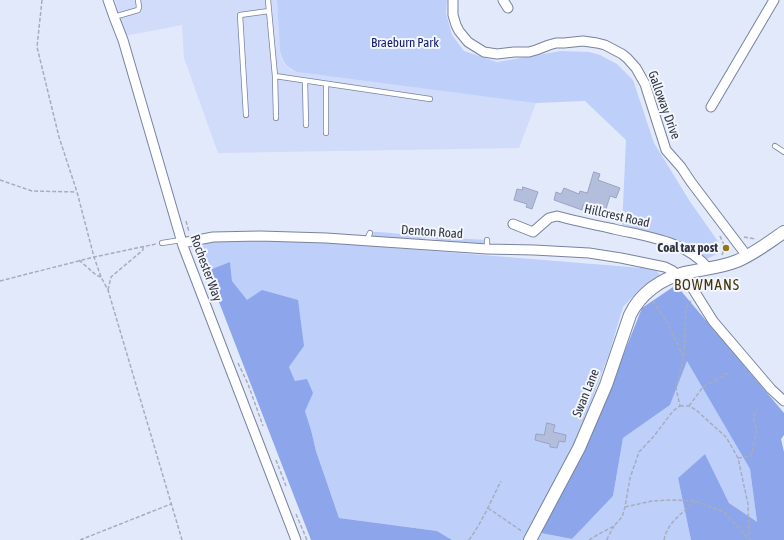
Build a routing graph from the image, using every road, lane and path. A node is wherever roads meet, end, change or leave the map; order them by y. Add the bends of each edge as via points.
1 (42, 0) edge
2 (108, 0) edge
3 (138, 0) edge
4 (268, 0) edge
5 (453, 0) edge
6 (774, 0) edge
7 (269, 11) junction
8 (114, 17) junction
9 (275, 76) junction
10 (306, 81) junction
11 (326, 84) junction
12 (430, 99) dead end
13 (711, 107) dead end
14 (246, 115) dead end
15 (276, 118) dead end
16 (306, 125) dead end
17 (326, 133) dead end
18 (774, 146) dead end
19 (784, 152) edge
20 (0, 180) edge
21 (77, 192) junction
22 (513, 224) dead end
23 (533, 232) junction
24 (717, 232) dead end
25 (784, 232) edge
26 (182, 241) junction
27 (162, 242) joint
28 (143, 246) junction
29 (725, 247) dead end
30 (534, 250) junction
31 (747, 256) junction
32 (94, 257) junction
33 (79, 260) junction
34 (709, 269) junction
35 (679, 275) junction
36 (100, 277) junction
37 (0, 281) edge
38 (108, 290) junction
39 (647, 292) junction
40 (690, 302) dead end
41 (684, 357) junction
42 (730, 372) dead end
43 (784, 401) edge
44 (680, 406) junction
45 (689, 406) junction
46 (757, 410) dead end
47 (738, 458) junction
48 (501, 481) dead end
49 (695, 501) junction
50 (171, 504) junction
51 (625, 507) junction
52 (488, 508) junction
53 (614, 526) junction
54 (530, 539) edge
55 (750, 539) edge
56 (80, 540) edge
57 (182, 540) edge
58 (296, 540) edge
59 (469, 540) edge
60 (589, 540) edge
61 (607, 540) edge
62 (664, 540) edge

1 - 21 path via 37,47 59,136
2 - 8 street, Rochester Way
3 - 8 lane via 138,10
4 - 7 lane
5 - 31 street, Galloway Drive via 453,15 459,31 468,42 484,52 529,52 556,43 583,41 606,45 627,58 636,68 644,84 666,150
6 - 13 street
7 - 9 lane
7 - 14 lane via 240,16
8 - 26 street, Rochester Way
9 - 10 lane
9 - 15 lane
10 - 11 lane
10 - 16 lane
11 - 12 lane
11 - 17 lane
18 - 19 lane
20 - 21 path via 32,191
21 - 32 path
22 - 23 street
23 - 30 street
23 - 34 street, Hillcrest Road via 549,218 557,216 671,243 700,259
24 - 29 path
25 - 31 street, Swan Lane
26 - 27 lane
26 - 30 street, Denton Road via 260,236 369,237 487,244
26 - 58 street, Rochester Way
27 - 28 path
28 - 32 path
28 - 38 path via 143,250 111,277
30 - 35 street, Denton Road via 589,253 621,258 667,267
31 - 34 street, Swan Lane
32 - 33 path
32 - 36 path
33 - 36 path
33 - 37 path
34 - 35 street, Swan Lane
35 - 39 street, Swan Lane
35 - 43 street via 713,321
36 - 38 path
38 - 50 path
39 - 41 path via 666,320
39 - 54 street, Swan Lane via 630,316 606,385 579,448
40 - 41 path via 686,307
41 - 44 path via 676,388
42 - 45 path via 703,387
44 - 45 path
44 - 51 path via 639,452 630,478
45 - 47 path via 726,438
46 - 47 path via 753,417 757,430 751,456
47 - 55 path via 748,504
48 - 52 path
49 - 51 path via 652,501
49 - 55 path via 724,512
49 - 62 path via 671,523
50 - 56 path
50 - 57 path
51 - 53 path via 622,518
52 - 54 path
52 - 59 path
53 - 60 path
53 - 61 path

